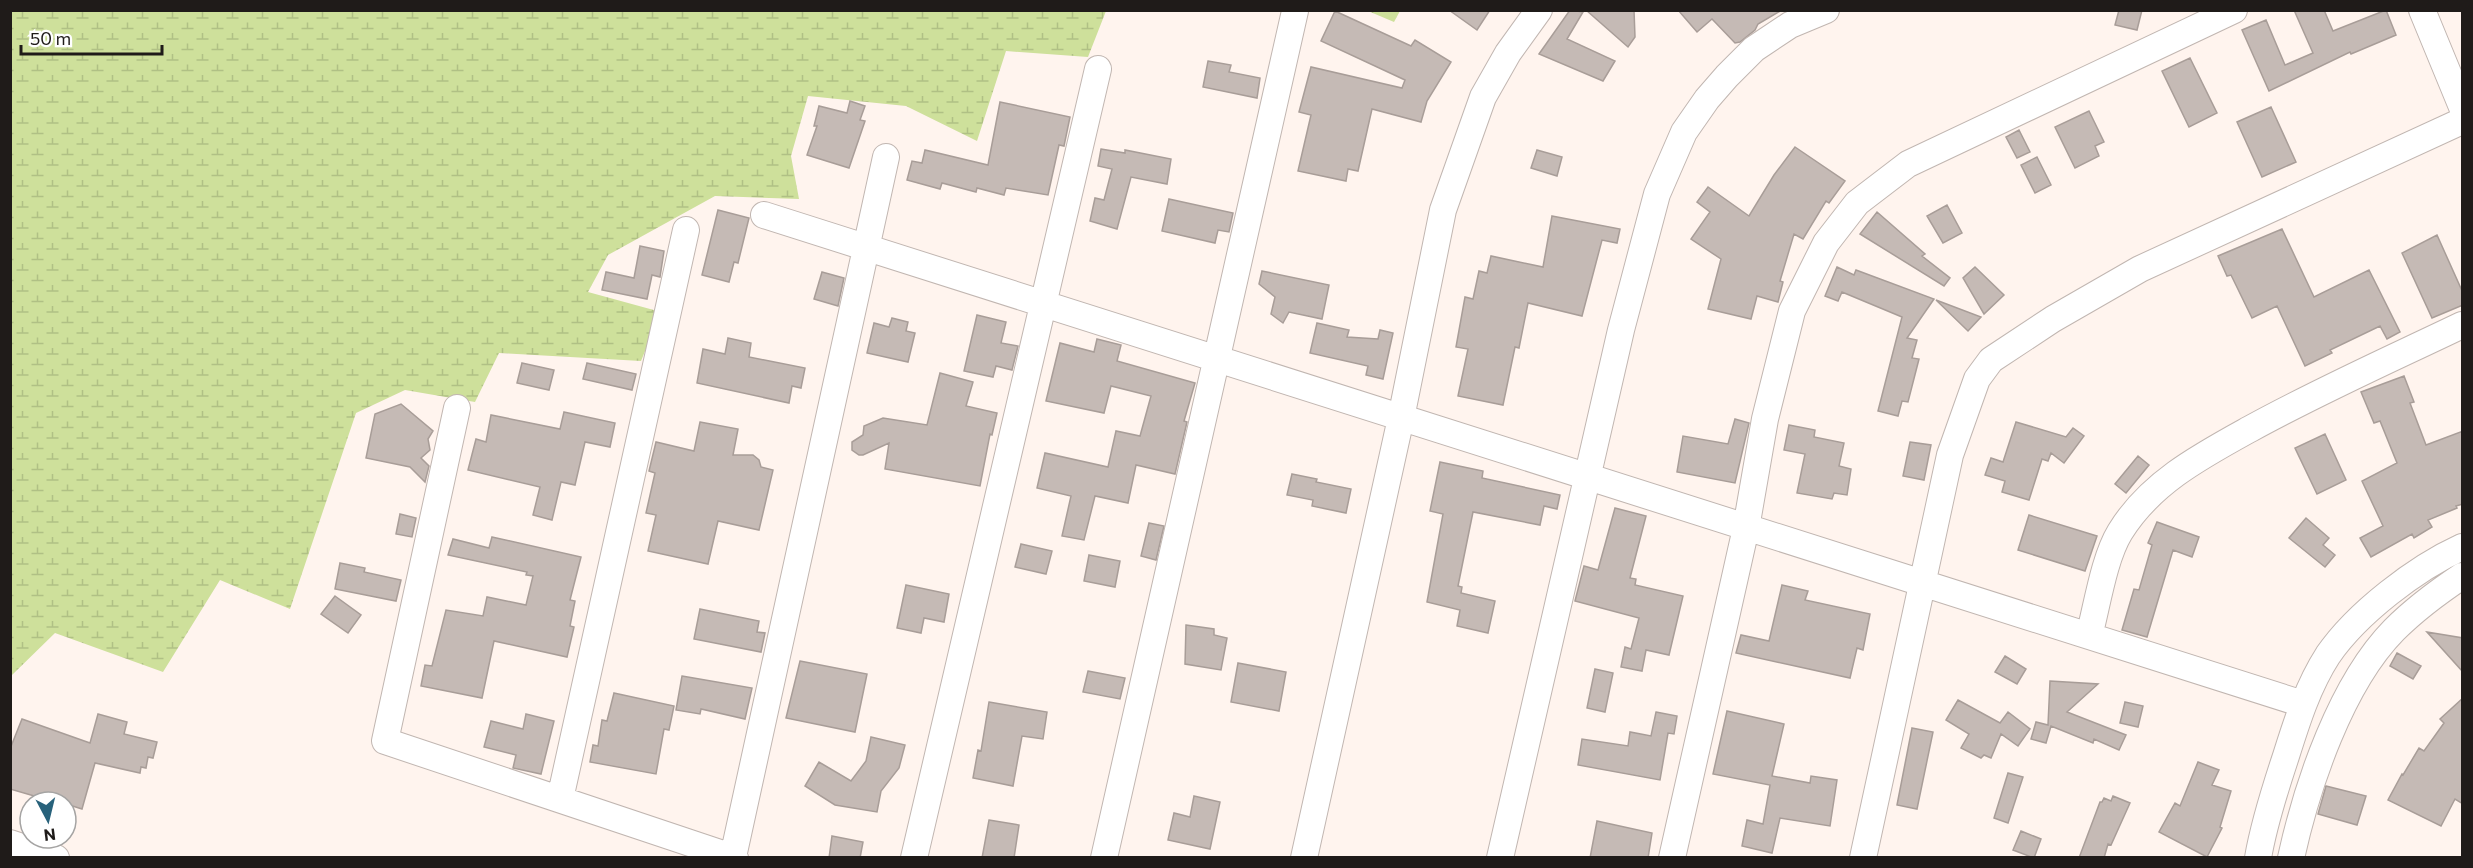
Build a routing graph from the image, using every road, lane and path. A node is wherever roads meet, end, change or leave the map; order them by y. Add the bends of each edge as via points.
1 (1539, 10) edge
2 (1826, 10) edge
3 (2234, 10) edge
4 (2422, 10) edge
5 (1295, 11) edge
6 (1098, 69) dead end
7 (2463, 107) edge
8 (2463, 121) edge
9 (886, 157) dead end
10 (764, 215) dead end
11 (686, 230) dead end
12 (866, 248) junction
13 (1042, 305) junction
14 (2463, 325) edge
15 (1216, 359) junction
16 (457, 408) dead end
17 (1401, 418) junction
18 (1587, 477) junction
19 (1746, 528) junction
20 (2463, 547) edge
21 (2463, 576) edge
22 (1923, 584) junction
23 (2089, 636) junction
24 (2303, 704) junction
25 (560, 799) junction
26 (10, 843) edge
27 (734, 857) edge
28 (56, 858) edge
29 (914, 858) edge
30 (1104, 858) edge
31 (1304, 858) edge
32 (1500, 858) edge
33 (1672, 858) edge
34 (1863, 858) edge
35 (2258, 858) edge
36 (2291, 858) edge

1 - 17 street via 1483,97 1443,210
2 - 18 street via 1790,25 1754,49 1707,99 1684,132 1657,194
3 - 19 street via 1908,164 1857,203 1826,243 1792,311 1765,419
4 - 7 street
5 - 15 street
6 - 13 street
8 - 22 street via 2140,269 1990,360 1977,379 1950,455
9 - 12 street
10 - 12 street
11 - 25 street
12 - 13 street
12 - 27 street
13 - 15 street
13 - 29 street
14 - 23 street via 2294,405 2192,461 2158,487 2136,508 2118,535
15 - 17 street
15 - 30 street
16 - 25 street via 385,741
17 - 18 street
17 - 31 street
18 - 19 street
18 - 32 street
19 - 22 street
19 - 33 street
20 - 24 street via 2400,585 2363,616 2329,655
21 - 36 street via 2420,606 2368,664 2341,710 2310,782
22 - 23 street
22 - 34 street
23 - 24 street
24 - 35 street
25 - 27 street
26 - 28 street

